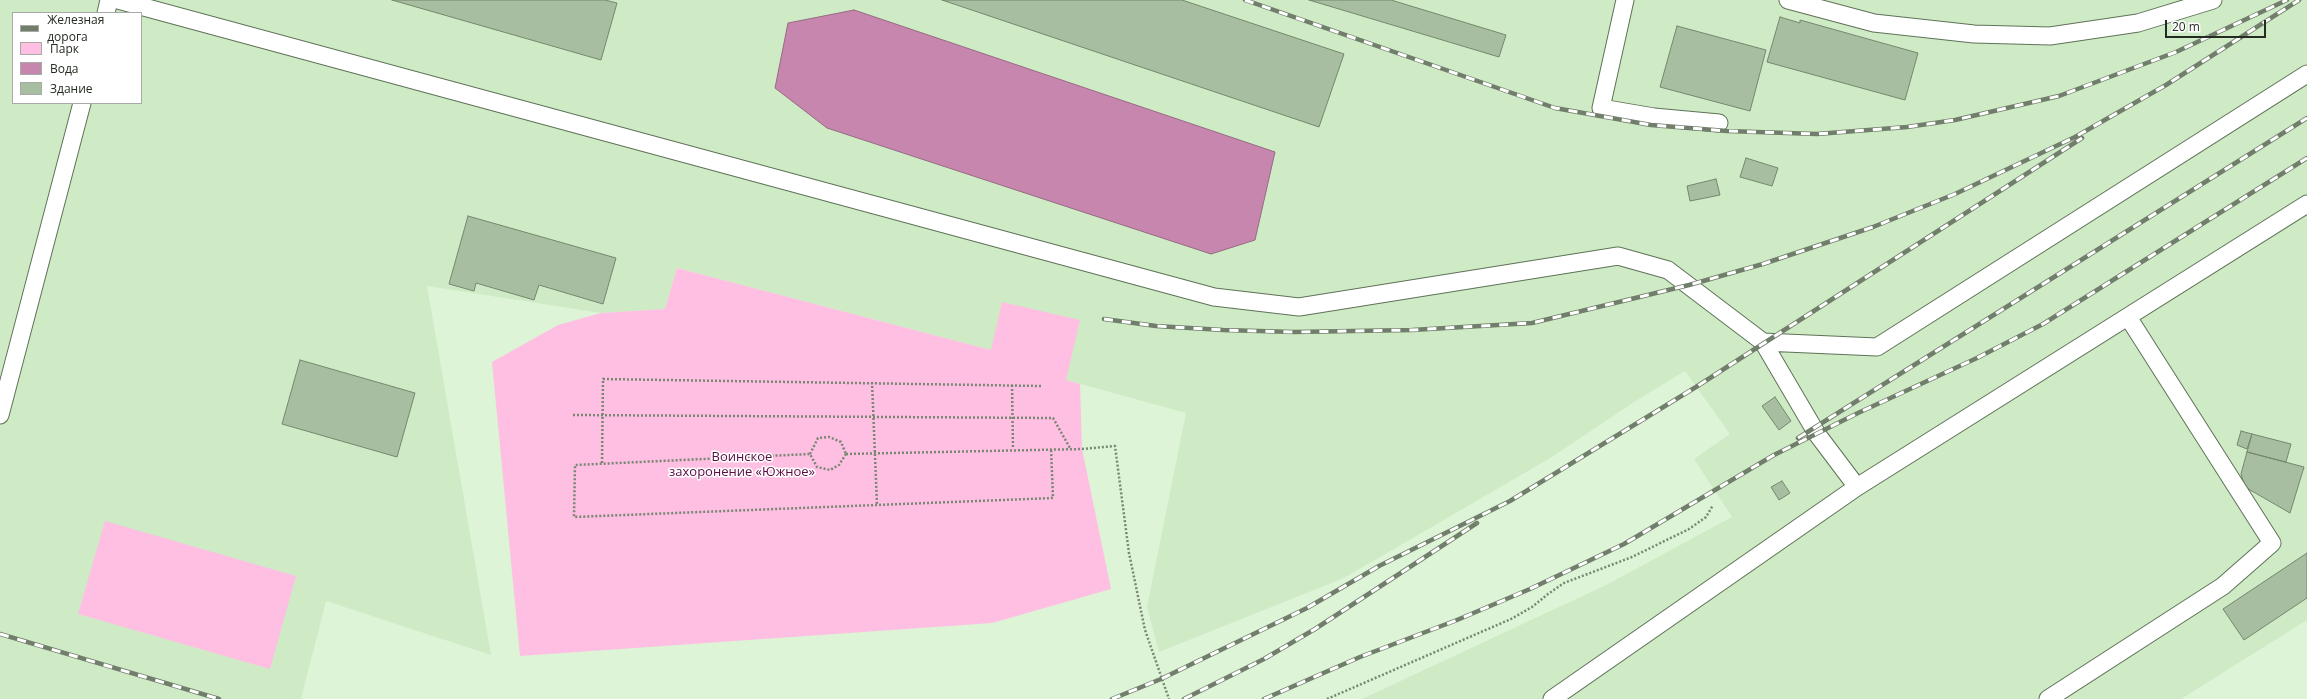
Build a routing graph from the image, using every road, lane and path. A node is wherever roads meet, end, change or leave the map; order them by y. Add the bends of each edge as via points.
1 (109, 0) edge
2 (118, 0) edge
3 (1625, 0) edge
4 (1788, 0) edge
5 (2213, 0) edge
6 (149, 4) edge
7 (106, 12) edge
8 (2307, 74) edge
9 (82, 104) edge
10 (1719, 123) dead end
11 (2307, 204) edge
12 (2128, 317) junction
13 (1764, 342) junction
14 (872, 382) junction
15 (1012, 385) junction
16 (1042, 386) dead end
17 (0, 415) edge
18 (573, 415) dead end
19 (602, 415) junction
20 (873, 417) junction
21 (1013, 418) junction
22 (1051, 448) junction
23 (1070, 448) junction
24 (1013, 449) junction
25 (875, 453) junction
26 (810, 454) junction
27 (846, 454) junction
28 (602, 463) junction
29 (1857, 487) junction
30 (877, 505) junction
31 (1713, 505) dead end
32 (1169, 699) edge
33 (1327, 699) edge
34 (1552, 699) edge
35 (2048, 699) edge

1 - 7 lane
2 - 6 lane
3 - 10 lane via 1601,108 1654,117
4 - 5 lane via 1874,23 1974,34 2050,36 2138,23
6 - 13 lane via 1214,297 1299,307 1618,256 1668,270
8 - 13 lane via 1877,347
9 - 17 lane
11 - 12 lane
12 - 29 lane
12 - 35 lane via 2272,543 2223,586
13 - 29 lane via 1817,434
14 - 15 path
14 - 19 path via 603,379
14 - 20 path
15 - 16 path
15 - 21 path
18 - 19 path
19 - 20 path
19 - 28 path
20 - 21 path
20 - 25 path
21 - 23 path via 1053,418
21 - 24 path
22 - 23 path
22 - 24 path
22 - 30 path via 1053,498
23 - 32 path via 1115,446 1129,553 1138,599 1155,662
24 - 25 path
25 - 27 path
25 - 30 path
26 - 27 path via 817,467 830,470 839,465
26 - 27 path via 818,438 829,437 841,442
26 - 28 path
28 - 30 path via 575,465 574,517
29 - 34 lane
31 - 33 path via 1706,517 1689,529 1632,557 1564,583 1511,619

